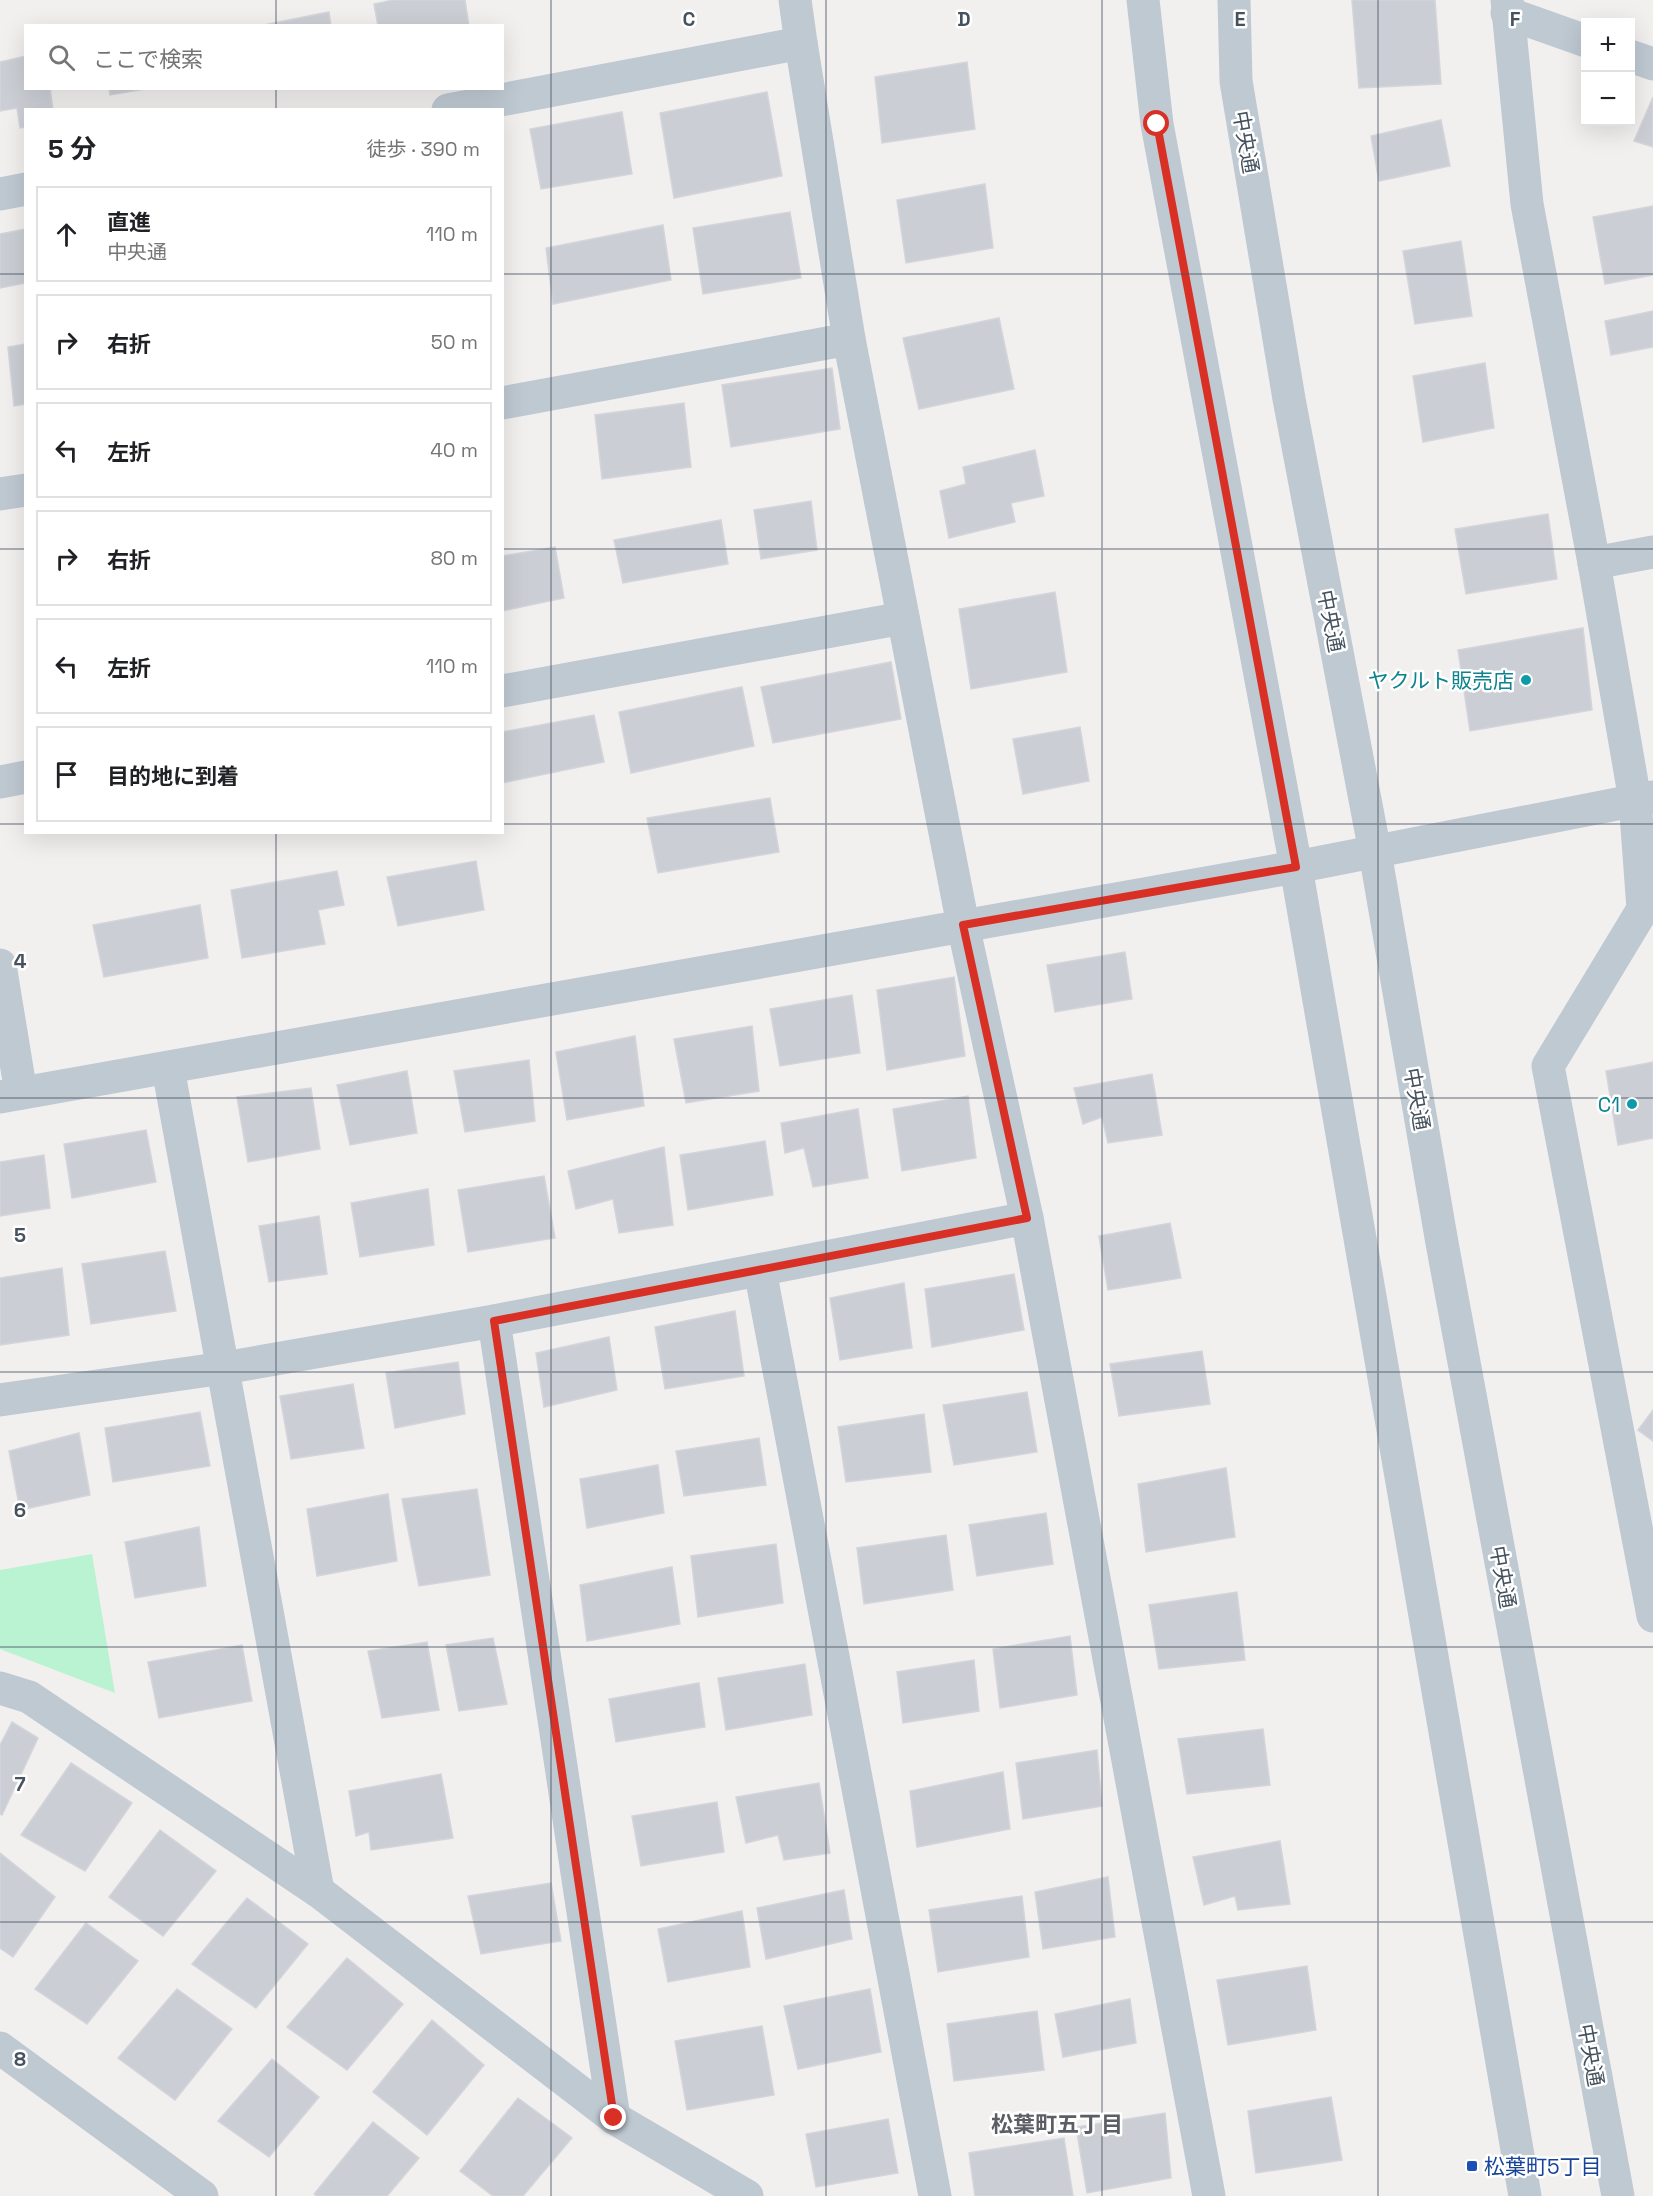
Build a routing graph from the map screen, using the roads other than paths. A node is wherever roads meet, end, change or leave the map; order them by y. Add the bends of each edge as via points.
1 (795, 0) edge
2 (1143, 0) edge
3 (1234, 0) edge
4 (1507, 7) edge
5 (1581, 39) edge
6 (801, 43) junction
7 (1635, 58) edge
8 (1653, 64) edge
9 (459, 108) edge
10 (24, 189) edge
11 (0, 194) edge
12 (849, 339) junction
13 (504, 403) edge
14 (24, 490) edge
15 (0, 494) edge
16 (1653, 552) edge
17 (1594, 563) junction
18 (903, 618) junction
19 (504, 691) edge
20 (24, 777) edge
21 (0, 782) edge
22 (1644, 798) edge
23 (1375, 852) junction
24 (1296, 867) junction
25 (963, 925) junction
26 (0, 965) edge
27 (168, 1068) junction
28 (10, 1095) edge
29 (1027, 1218) junction
30 (759, 1270) junction
31 (494, 1321) junction
32 (224, 1368) junction
33 (0, 1400) edge
34 (1653, 1616) edge
35 (0, 1688) edge
36 (318, 1891) junction
37 (0, 2048) edge
38 (614, 2118) junction
39 (202, 2196) edge
40 (747, 2196) edge
41 (935, 2196) edge
42 (1209, 2196) edge
43 (1525, 2196) edge
44 (1618, 2196) edge

1 - 6 street
2 - 24 street via 1157,124
3 - 23 street, 中央通 via 1236,81 1289,399
4 - 5 street
4 - 17 street via 1527,204
6 - 9 street
6 - 12 street
7 - 8 street
10 - 11 street
12 - 13 street
12 - 18 street
14 - 15 street
16 - 17 street
17 - 22 street
18 - 19 street
18 - 25 street
20 - 21 street
22 - 23 street
22 - 34 street via 1642,909 1548,1066
23 - 24 street
23 - 44 street, 中央通
24 - 25 street
24 - 43 street
25 - 27 street
25 - 29 street
26 - 28 street
27 - 28 street
27 - 32 street
29 - 30 street
29 - 42 street
30 - 31 street
30 - 41 street
31 - 32 street
31 - 38 street
32 - 33 street
32 - 36 street
35 - 36 street via 29,1697
36 - 38 street
37 - 39 street
38 - 40 street

